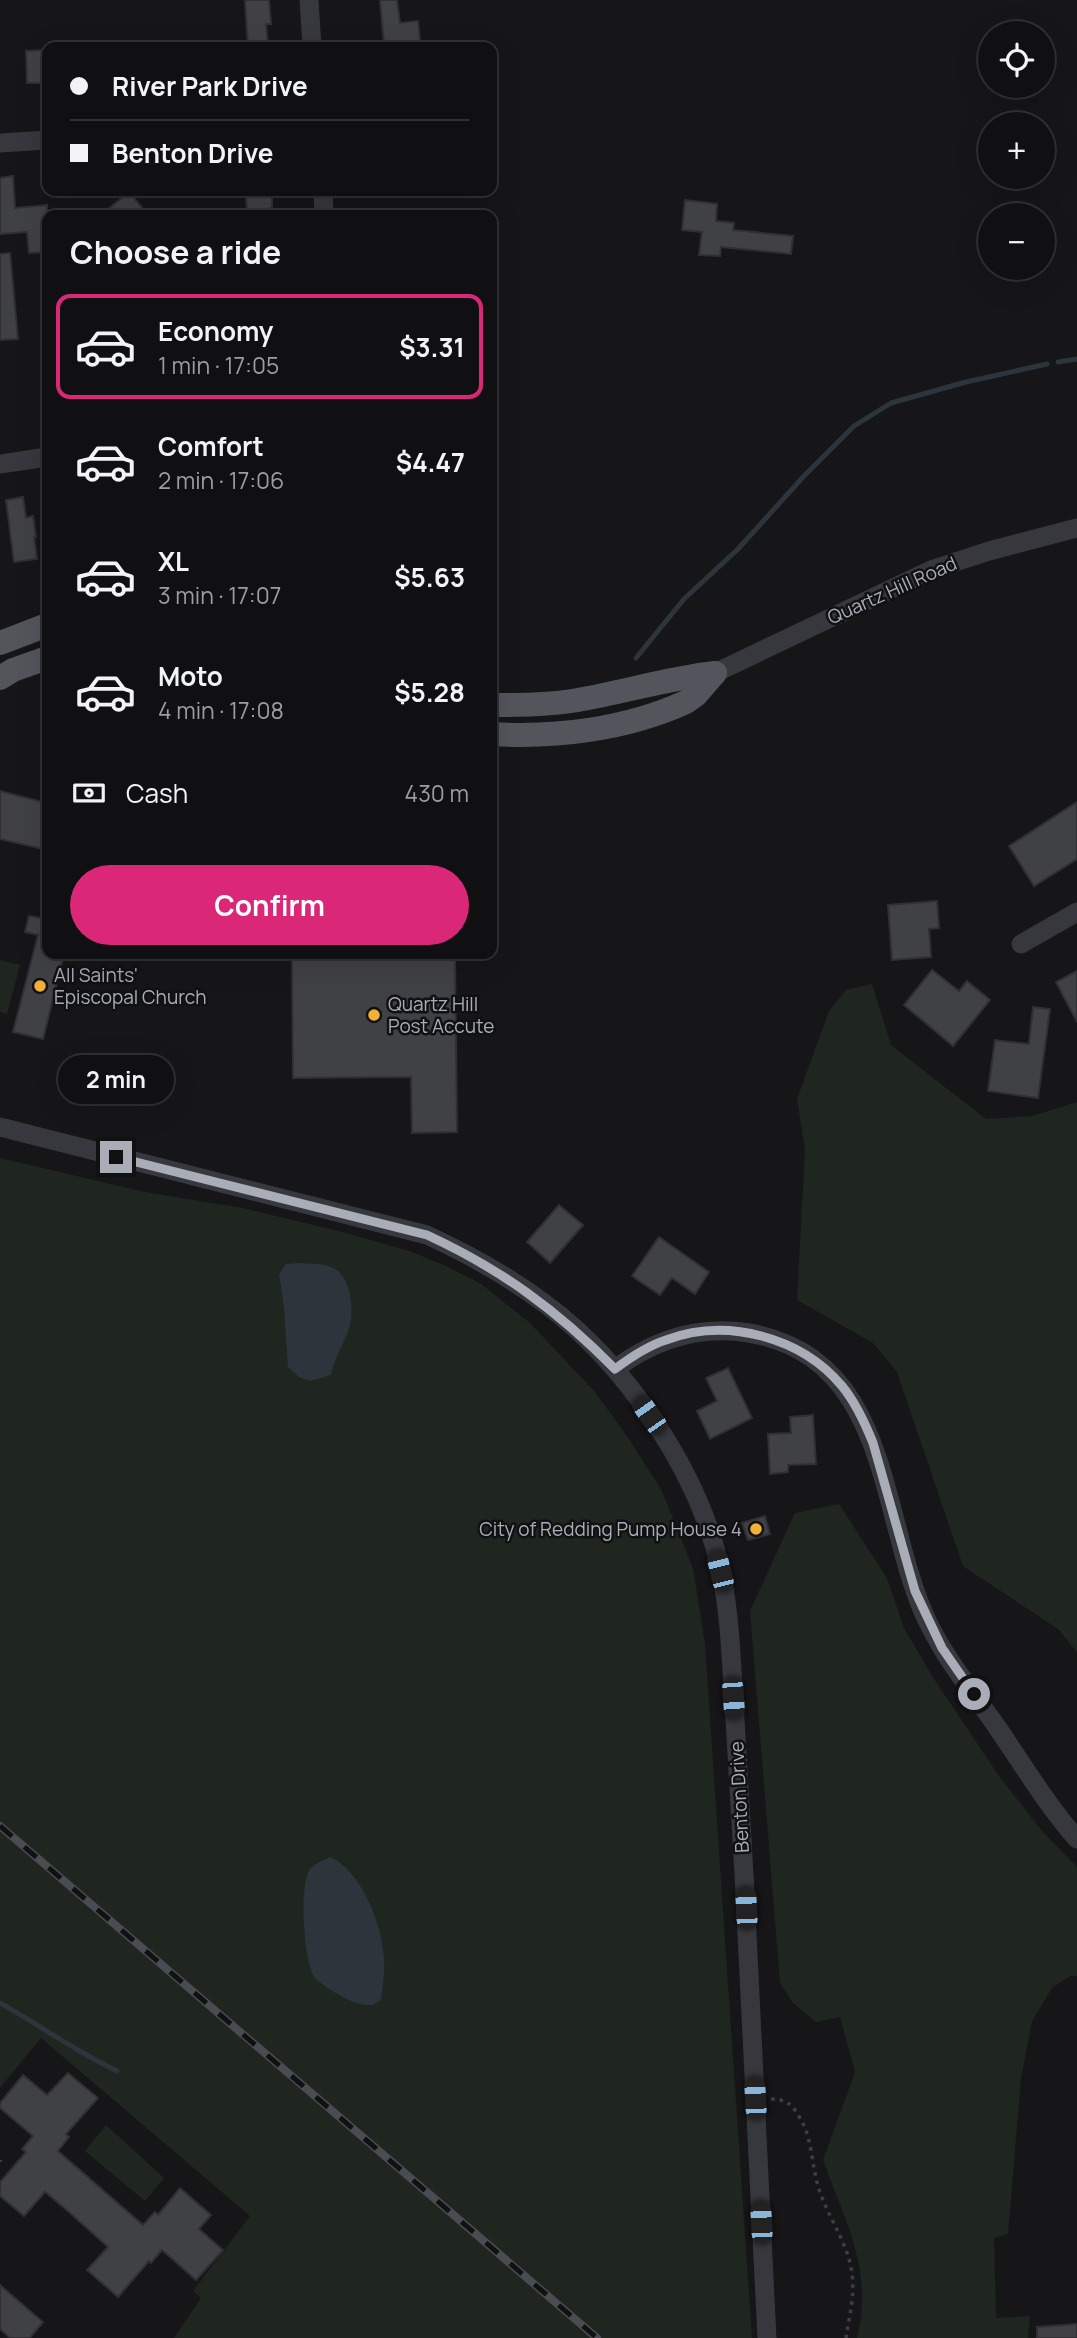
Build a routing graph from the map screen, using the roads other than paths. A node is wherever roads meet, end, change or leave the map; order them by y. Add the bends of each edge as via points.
1 (309, 0) edge
2 (312, 42) edge
3 (42, 140) edge
4 (0, 143) edge
5 (42, 458) edge
6 (0, 464) edge
7 (1077, 528) edge
8 (42, 627) edge
9 (1, 641) edge
10 (42, 659) edge
11 (715, 673) junction
12 (7, 674) edge
13 (497, 705) edge
14 (497, 734) edge
15 (1077, 912) edge
16 (1021, 944) dead end
17 (0, 1127) edge
18 (615, 1369) junction
19 (1077, 1839) edge
20 (767, 2338) edge

1 - 2 street
3 - 4 street
5 - 6 street
7 - 11 street, Quartz Hill Road via 930,570
8 - 9 main road
9 - 12 street
10 - 12 main road
11 - 13 main road, Quartz Hill Road via 575,700
11 - 14 main road, Quartz Hill Road via 686,702 618,723 556,733
15 - 16 street
17 - 18 street, Benton Drive via 427,1235 462,1251 545,1304
18 - 19 street via 675,1336 736,1331 804,1353 833,1377 859,1411 873,1443 915,1591 933,1633
18 - 20 street, Benton Drive via 670,1447 695,1497 720,1571 731,1650

